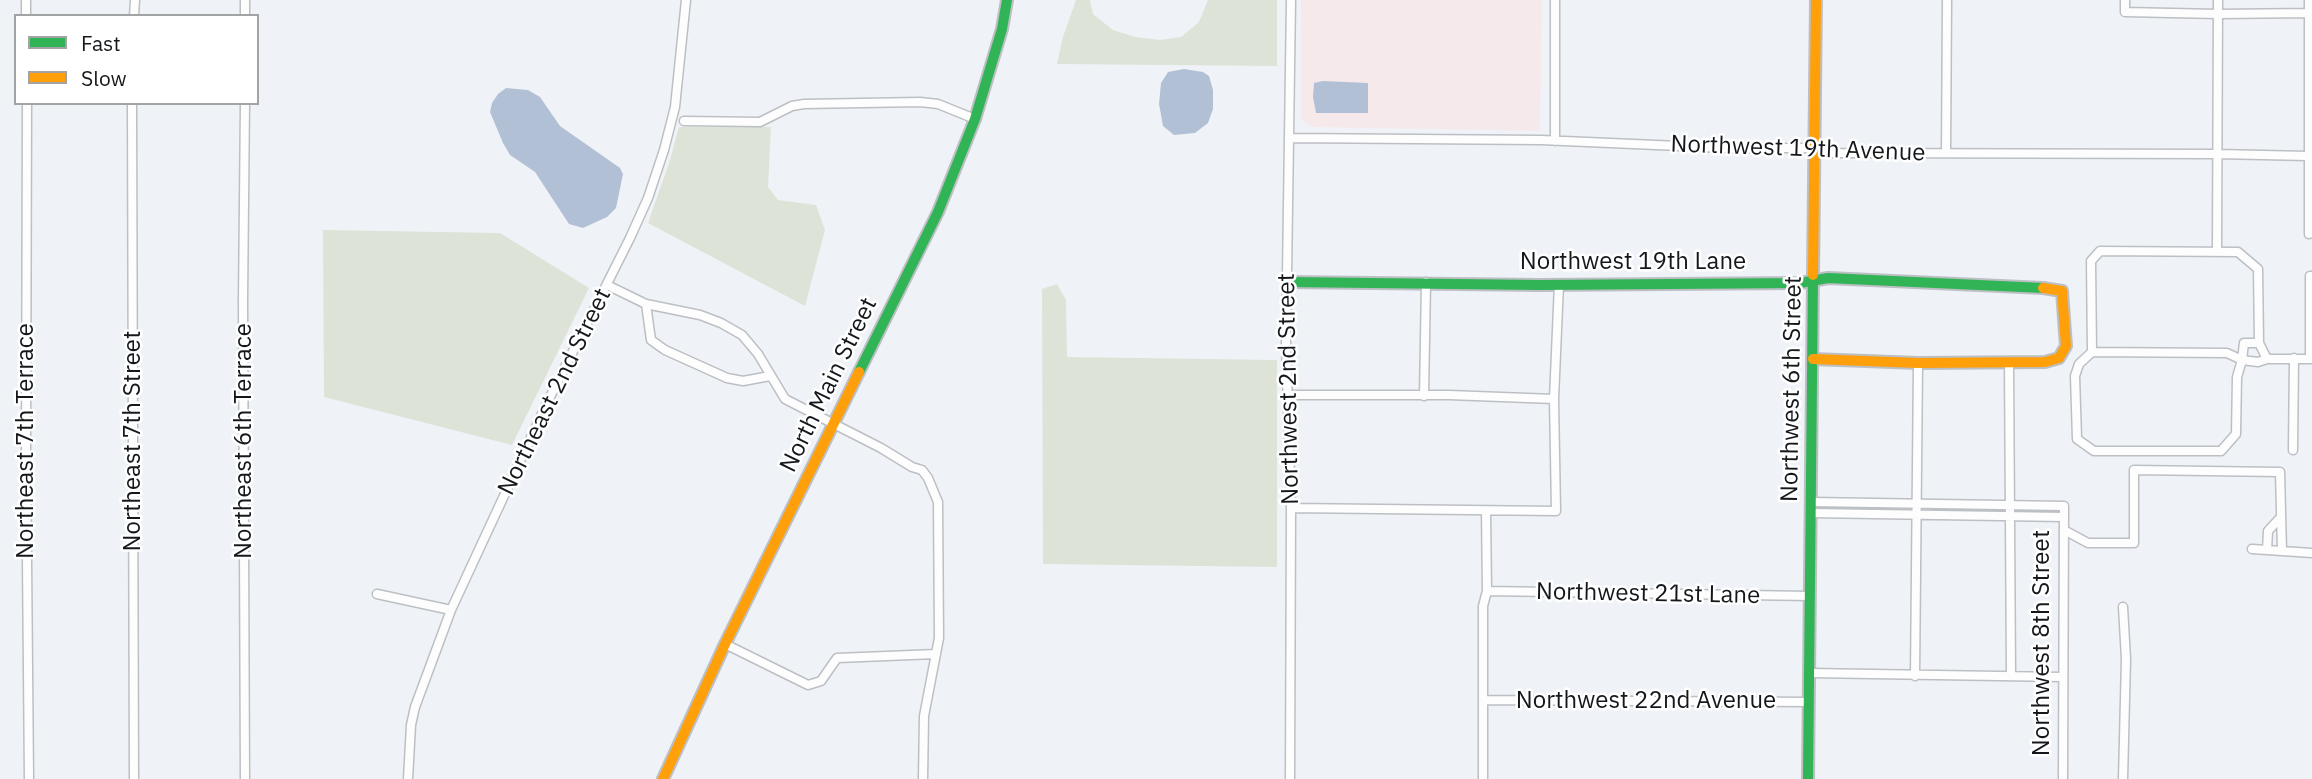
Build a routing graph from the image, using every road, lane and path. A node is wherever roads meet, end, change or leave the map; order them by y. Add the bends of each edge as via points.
1 (686, 0) edge
2 (1007, 0) edge
3 (1291, 0) edge
4 (1555, 0) edge
5 (1816, 0) edge
6 (1947, 0) edge
7 (2125, 0) edge
8 (2218, 0) edge
9 (2309, 0) edge
10 (2309, 12) junction
11 (2218, 14) junction
12 (27, 105) edge
13 (132, 105) edge
14 (245, 105) edge
15 (975, 119) junction
16 (684, 121) dead end
17 (1289, 138) junction
18 (1555, 141) junction
19 (1815, 149) junction
20 (1946, 153) junction
21 (2217, 153) junction
22 (2308, 156) junction
23 (2309, 234) dead end
24 (2217, 251) junction
25 (2312, 276) edge
26 (1814, 281) junction
27 (1287, 282) junction
28 (1426, 282) junction
29 (1559, 284) junction
30 (607, 285) junction
31 (646, 304) junction
32 (2259, 343) junction
33 (2092, 352) junction
34 (2294, 358) junction
35 (2311, 358) edge
36 (1813, 359) junction
37 (2267, 359) junction
38 (2242, 360) junction
39 (2009, 362) junction
40 (1918, 363) junction
41 (770, 376) junction
42 (1288, 395) junction
43 (1424, 396) junction
44 (1554, 399) junction
45 (833, 425) junction
46 (2293, 450) dead end
47 (1917, 504) junction
48 (2012, 504) junction
49 (1812, 507) junction
50 (1291, 508) junction
51 (1486, 512) junction
52 (1917, 515) junction
53 (2012, 516) junction
54 (2063, 517) junction
55 (2280, 518) junction
56 (2063, 530) junction
57 (2252, 549) dead end
58 (2267, 550) junction
59 (2282, 551) junction
60 (2312, 553) edge
61 (1487, 592) junction
62 (377, 594) dead end
63 (1810, 596) junction
64 (2123, 607) dead end
65 (451, 610) junction
66 (725, 644) junction
67 (936, 654) junction
68 (1809, 673) junction
69 (1914, 676) junction
70 (2011, 676) junction
71 (2063, 677) junction
72 (1484, 700) junction
73 (1809, 702) junction
74 (29, 779) edge
75 (134, 779) edge
76 (245, 779) edge
77 (408, 779) edge
78 (663, 779) edge
79 (923, 779) edge
80 (1290, 779) edge
81 (1483, 779) edge
82 (1808, 779) edge
83 (2063, 779) edge
84 (2123, 779) edge

1 - 30 street, Northeast 2nd Street via 675,107 664,149 648,198
2 - 15 main road, North Main Street
3 - 17 street, Northwest 2nd Street
4 - 18 street
5 - 19 main road, Northwest 6th Street
6 - 20 street
7 - 11 street via 2125,12
8 - 11 street
9 - 10 street
10 - 11 street
10 - 22 street
11 - 21 street
12 - 74 street, Northeast 7th Terrace
13 - 75 street, Northeast 7th Street
14 - 76 street, Northeast 6th Terrace
15 - 16 street via 920,102 804,104 760,122
15 - 45 main road, North Main Street via 938,212
17 - 18 street, Northwest 19th Avenue
17 - 27 street, Northwest 2nd Street
18 - 19 street, Northwest 19th Avenue
19 - 20 street, Northwest 19th Avenue via 1830,153
19 - 26 main road, Northwest 6th Street
20 - 21 street, Northwest 19th Avenue
21 - 22 street, Northwest 19th Avenue
21 - 24 street
22 - 23 street
24 - 32 street via 2238,252 2258,270
24 - 33 street via 2100,251 2091,261
25 - 35 street
26 - 29 main road, Northwest 19th Lane
26 - 36 main road, Northwest 6th Street
26 - 39 main road, Northwest 19th Lane via 2023,285 2062,291 2066,346 2059,358
27 - 28 main road, Northwest 19th Lane
27 - 42 street, Northwest 2nd Street
28 - 29 main road, Northwest 19th Lane
28 - 43 street
29 - 44 street
30 - 31 street
30 - 65 street, Northeast 2nd Street
31 - 41 street via 700,315 732,329 758,354
31 - 41 street via 651,340 665,350 727,378 743,381
32 - 37 street
32 - 38 street via 2244,343
33 - 38 street via 2227,353
33 - 38 street via 2079,364 2076,376 2077,439 2094,451 2221,451 2236,434 2237,377
34 - 35 street
34 - 37 street
34 - 46 street
36 - 40 main road
36 - 49 main road, Northwest 6th Street
37 - 38 street
39 - 40 main road
39 - 48 street
40 - 47 street
41 - 45 street via 785,400
42 - 43 street
42 - 50 street, Northwest 2nd Street
43 - 44 street
44 - 51 street via 1556,511
45 - 66 main road, North Main Street
45 - 67 street via 922,470 936,493
47 - 48 street
47 - 49 street
47 - 52 street
48 - 53 street
48 - 54 street, Northwest 8th Street via 2064,506
49 - 52 street
49 - 63 main road, Northwest 6th Street
50 - 51 street
50 - 80 street, Northwest 2nd Street
51 - 61 street
52 - 53 street
52 - 69 street
53 - 54 street
53 - 70 street
54 - 56 street, Northwest 8th Street
55 - 56 street via 2280,472 2134,470 2134,542 2088,543
55 - 58 street via 2269,531
55 - 59 street
56 - 71 street, Northwest 8th Street
57 - 58 street
58 - 59 street
59 - 60 street
61 - 63 street, Northwest 21st Lane
61 - 72 street via 1483,606
62 - 65 street
63 - 68 main road, Northwest 6th Street
64 - 84 street
65 - 77 street, Northeast 2nd Street via 415,707
66 - 67 street via 808,685 821,681 837,658
66 - 78 main road, North Main Street
67 - 79 street via 925,716
68 - 69 street, Northwest 22nd Avenue
68 - 73 main road, Northwest 6th Street
69 - 70 street, Northwest 22nd Avenue
70 - 71 street, Northwest 22nd Avenue
71 - 83 street, Northwest 8th Street
72 - 73 street, Northwest 22nd Avenue
72 - 81 street
73 - 82 main road, Northwest 6th Street

